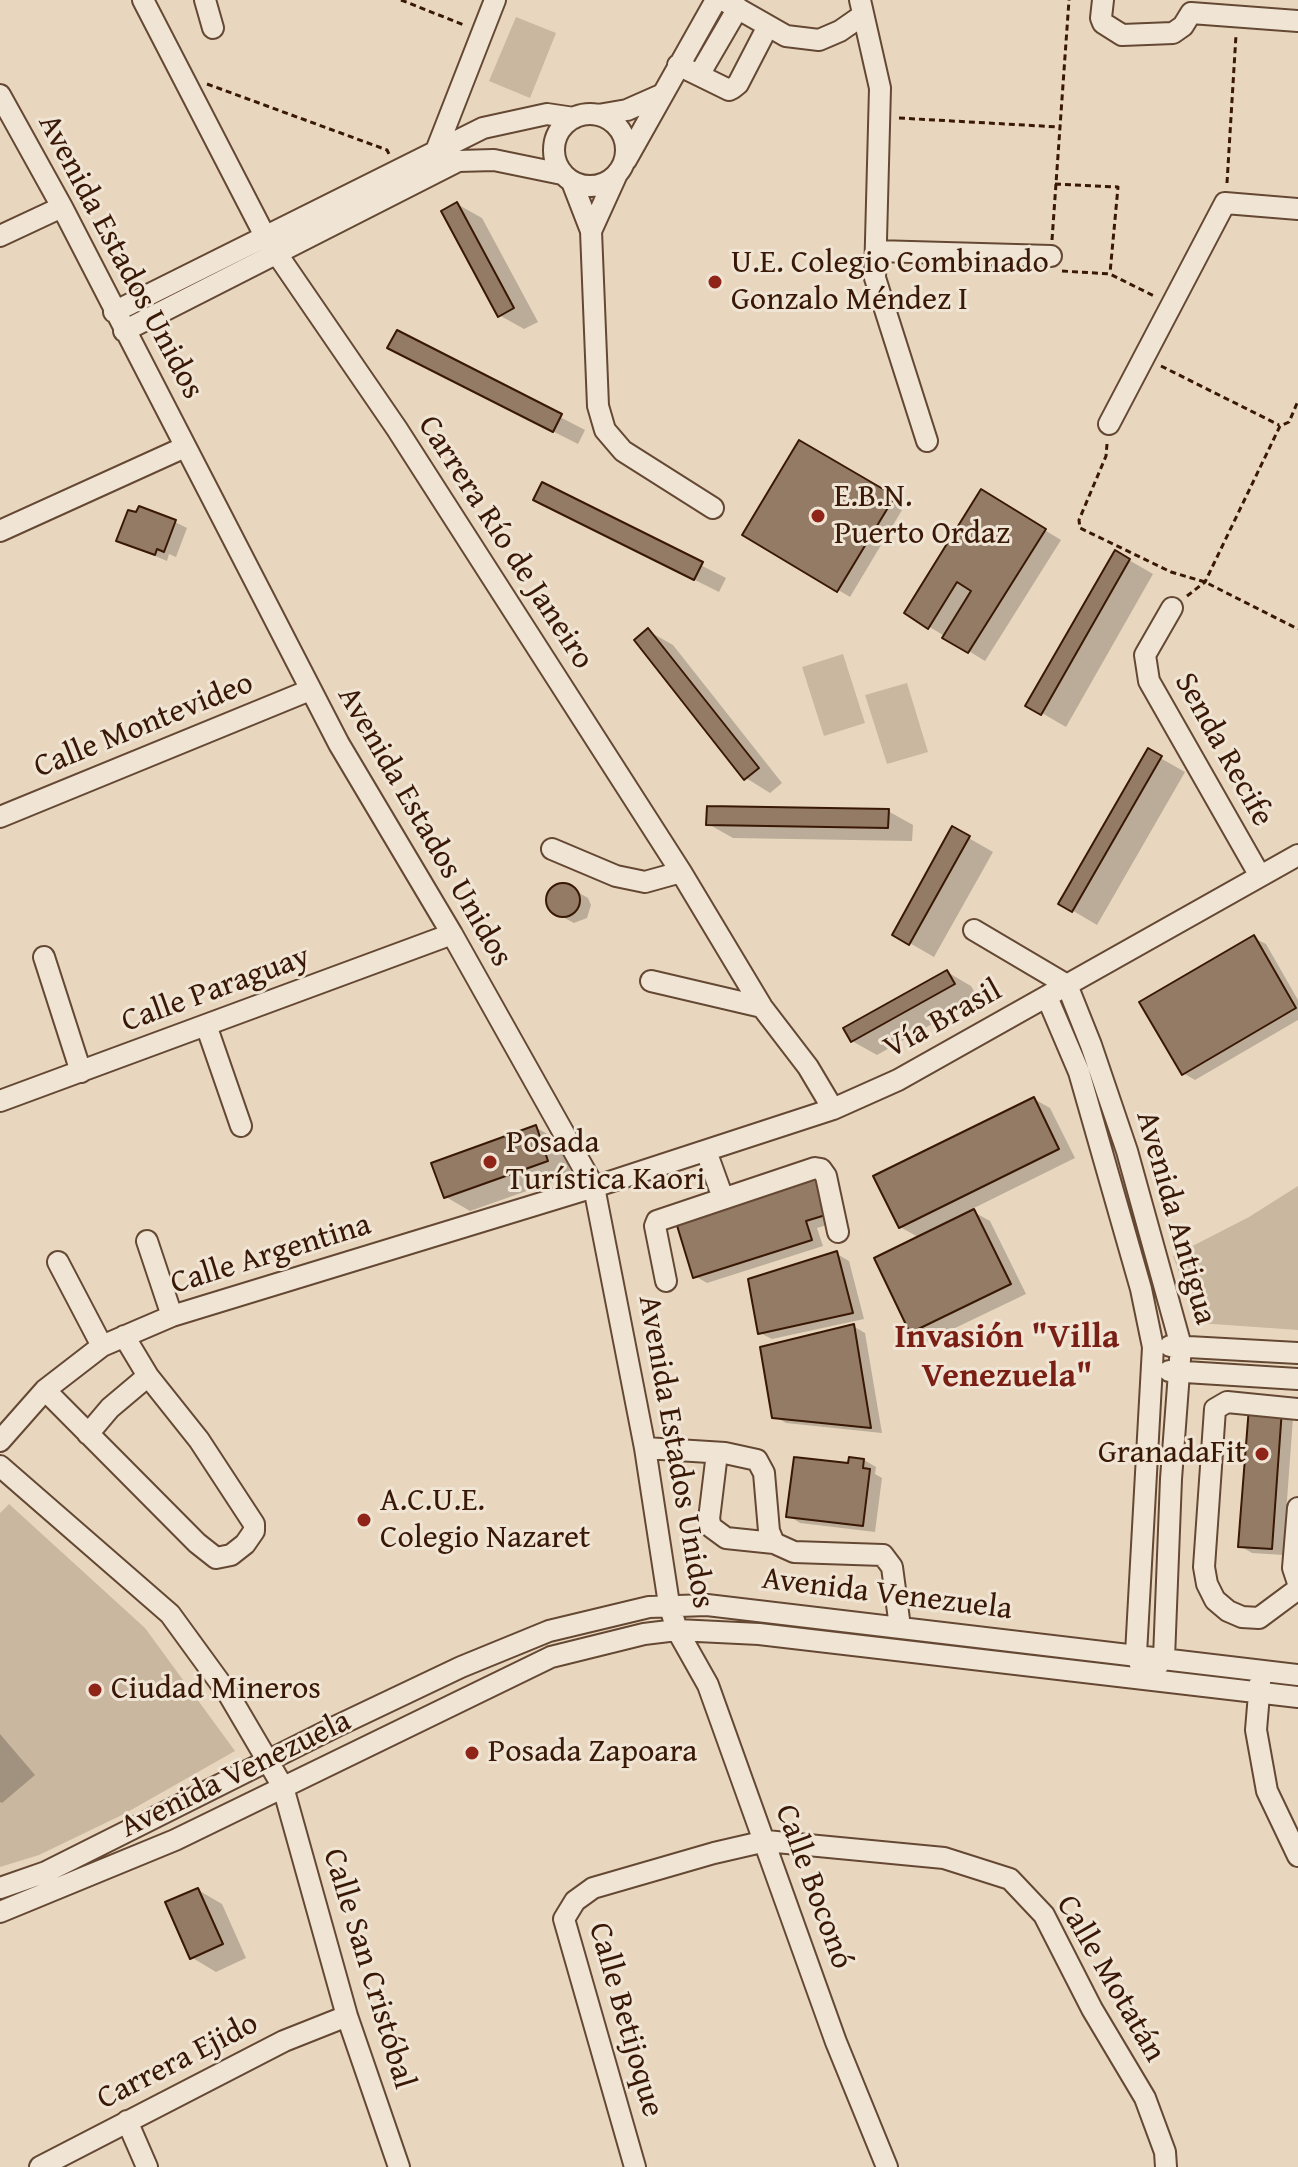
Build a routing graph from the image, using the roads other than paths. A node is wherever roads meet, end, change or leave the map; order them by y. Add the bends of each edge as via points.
1 (205, 0) edge
2 (495, 0) edge
3 (716, 0) edge
4 (1103, 0) edge
5 (148, 1) edge
6 (730, 4) edge
7 (862, 8) edge
8 (1298, 21) edge
9 (768, 26) junction
10 (213, 28) dead end
11 (678, 65) junction
12 (699, 75) junction
13 (0, 95) edge
14 (661, 95) junction
15 (598, 115) junction
16 (574, 118) junction
17 (433, 164) junction
18 (620, 171) junction
19 (567, 178) junction
20 (62, 207) junction
21 (1298, 209) edge
22 (591, 231) junction
23 (0, 236) edge
24 (272, 246) junction
25 (876, 251) junction
26 (1051, 256) road end
27 (114, 312) junction
28 (124, 331) junction
29 (1109, 424) road end
30 (927, 441) dead end
31 (185, 447) junction
32 (713, 508) dead end
33 (0, 531) edge
34 (1172, 608) road end
35 (310, 690) junction
36 (0, 817) edge
37 (552, 849) dead end
38 (1298, 855) edge
39 (681, 872) junction
40 (1260, 876) junction
41 (974, 930) dead end
42 (452, 934) junction
43 (44, 957) dead end
44 (651, 981) dead end
45 (1067, 985) junction
46 (1047, 997) junction
47 (762, 1007) junction
48 (206, 1025) junction
49 (81, 1072) junction
50 (0, 1101) edge
51 (833, 1109) junction
52 (241, 1126) dead end
53 (706, 1151) junction
54 (594, 1187) junction
55 (723, 1198) junction
56 (838, 1232) dead end
57 (147, 1241) dead end
58 (58, 1262) dead end
59 (666, 1281) dead end
60 (172, 1316) junction
61 (124, 1336) junction
62 (102, 1346) junction
63 (1181, 1346) junction
64 (1153, 1347) junction
65 (1298, 1353) edge
66 (1153, 1371) junction
67 (1179, 1371) junction
68 (148, 1376) junction
69 (1298, 1379) edge
70 (45, 1390) junction
71 (1298, 1409) edge
72 (88, 1434) junction
73 (0, 1441) edge
74 (645, 1448) junction
75 (717, 1453) junction
76 (0, 1466) edge
77 (1298, 1510) edge
78 (774, 1543) junction
79 (1298, 1586) edge
80 (669, 1604) junction
81 (900, 1627) junction
82 (677, 1630) junction
83 (1136, 1654) junction
84 (1164, 1658) junction
85 (1261, 1670) junction
86 (1298, 1675) edge
87 (1146, 1679) junction
88 (1258, 1693) junction
89 (1298, 1697) edge
90 (267, 1761) junction
91 (283, 1787) junction
92 (766, 1841) junction
93 (1298, 1856) edge
94 (0, 1888) edge
95 (0, 1912) edge
96 (347, 2016) junction
97 (127, 2121) junction
98 (40, 2167) edge
99 (147, 2167) edge
100 (399, 2167) edge
101 (635, 2167) edge
102 (887, 2167) edge
103 (1166, 2167) edge

1 - 10 street
2 - 17 street
3 - 11 street
4 - 8 street via 1103,23 1122,35 1173,33 1191,13
5 - 24 street, Carrera Río de Janeiro
6 - 9 street
6 - 12 street
7 - 9 street via 840,31 819,40 786,36
7 - 25 street via 880,88
9 - 12 street via 733,88
11 - 12 street
11 - 14 street
13 - 20 street, Avenida Estados Unidos
14 - 15 street via 627,110
14 - 18 street
15 - 16 street
15 - 18 street via 620,128 625,140 627,153
16 - 17 street via 547,114 483,128
16 - 19 street via 554,143 556,165
17 - 19 street via 494,160
17 - 24 street
17 - 24 street via 398,171
18 - 19 street via 595,186
18 - 22 street
19 - 22 street
20 - 23 street
20 - 27 street, Avenida Estados Unidos
21 - 29 street via 1225,203
22 - 32 street via 598,406 605,430 623,451
24 - 27 street
24 - 28 street
24 - 39 street, Carrera Río de Janeiro via 397,429
25 - 26 street
25 - 30 street via 875,278
27 - 28 street, Avenida Estados Unidos
28 - 31 street, Avenida Estados Unidos
31 - 33 street
31 - 35 street, Avenida Estados Unidos
34 - 40 street, Senda Recife via 1145,655 1149,681
35 - 36 street, Calle Montevideo
35 - 42 street, Avenida Estados Unidos
37 - 39 street via 616,876 645,882
38 - 40 street, Vía Brasil
39 - 47 street, Carrera Río de Janeiro
40 - 45 street, Vía Brasil
41 - 45 street
42 - 48 street, Calle Paraguay
42 - 54 street, Avenida Estados Unidos
43 - 49 street
44 - 47 street
45 - 46 street, Vía Brasil
45 - 63 street, Avenida Antigua via 1127,1151
46 - 51 street, Vía Brasil via 898,1080
46 - 64 street, Avenida Antigua via 1079,1072
47 - 51 street, Carrera Río de Janeiro
48 - 49 street, Calle Paraguay
48 - 52 street
49 - 50 street, Calle Paraguay
51 - 53 street, Vía Brasil
53 - 54 street, Vía Brasil
53 - 55 street
54 - 60 street, Calle Argentina
54 - 74 street, Avenida Estados Unidos
55 - 56 street via 821,1169
55 - 59 street via 657,1221
57 - 60 street
58 - 62 street
60 - 61 street, Calle Argentina
61 - 62 street, Calle Argentina
61 - 68 street
62 - 70 street, Calle Argentina
63 - 64 street
63 - 65 street
63 - 67 street, Avenida Antigua
64 - 66 street, Avenida Antigua
66 - 67 street
66 - 83 street, Avenida Antigua
67 - 69 street
67 - 84 street, Avenida Antigua
68 - 72 street
68 - 72 street via 248,1513 254,1531 245,1544 216,1558
70 - 72 street
70 - 73 street, Calle Argentina
71 - 79 street via 1227,1402 1215,1409 1204,1567 1215,1600 1242,1617 1259,1618
74 - 75 street
74 - 80 street, Avenida Estados Unidos
75 - 78 street via 757,1460 764,1473
75 - 78 street via 711,1527 726,1538
76 - 90 street, Calle San Cristóbal via 170,1614 229,1695
77 - 79 street via 1293,1568
78 - 81 street via 794,1552 883,1555 892,1567
80 - 81 street, Avenida Venezuela
80 - 82 street, Avenida Estados Unidos
80 - 90 street, Avenida Venezuela via 549,1631 461,1667
81 - 83 street, Avenida Venezuela
82 - 87 street, Avenida Venezuela via 759,1634
82 - 91 street, Avenida Venezuela via 551,1657
82 - 92 street, Calle Boconó via 708,1685
83 - 84 street, Avenida Venezuela
83 - 87 street, Avenida Antigua
84 - 85 street, Avenida Venezuela
84 - 87 street
85 - 86 street, Avenida Venezuela
85 - 88 street
87 - 88 street, Avenida Venezuela
88 - 89 street, Avenida Venezuela
88 - 93 street via 1256,1730 1267,1791
90 - 91 street, Calle San Cristóbal
90 - 94 street, Avenida Venezuela via 46,1872
91 - 95 street, Avenida Venezuela via 175,1840
91 - 96 street, Calle San Cristóbal
92 - 101 street, Calle Betijoque via 593,1888 575,1901 564,1919
92 - 102 street, Calle Boconó via 836,2042
92 - 103 street, Calle Motatán via 944,1858 1010,1879 1044,1915 1145,2098
96 - 97 street, Carrera Ejido via 284,2041
96 - 100 street, Calle San Cristóbal
97 - 98 street, Carrera Ejido
97 - 99 street

